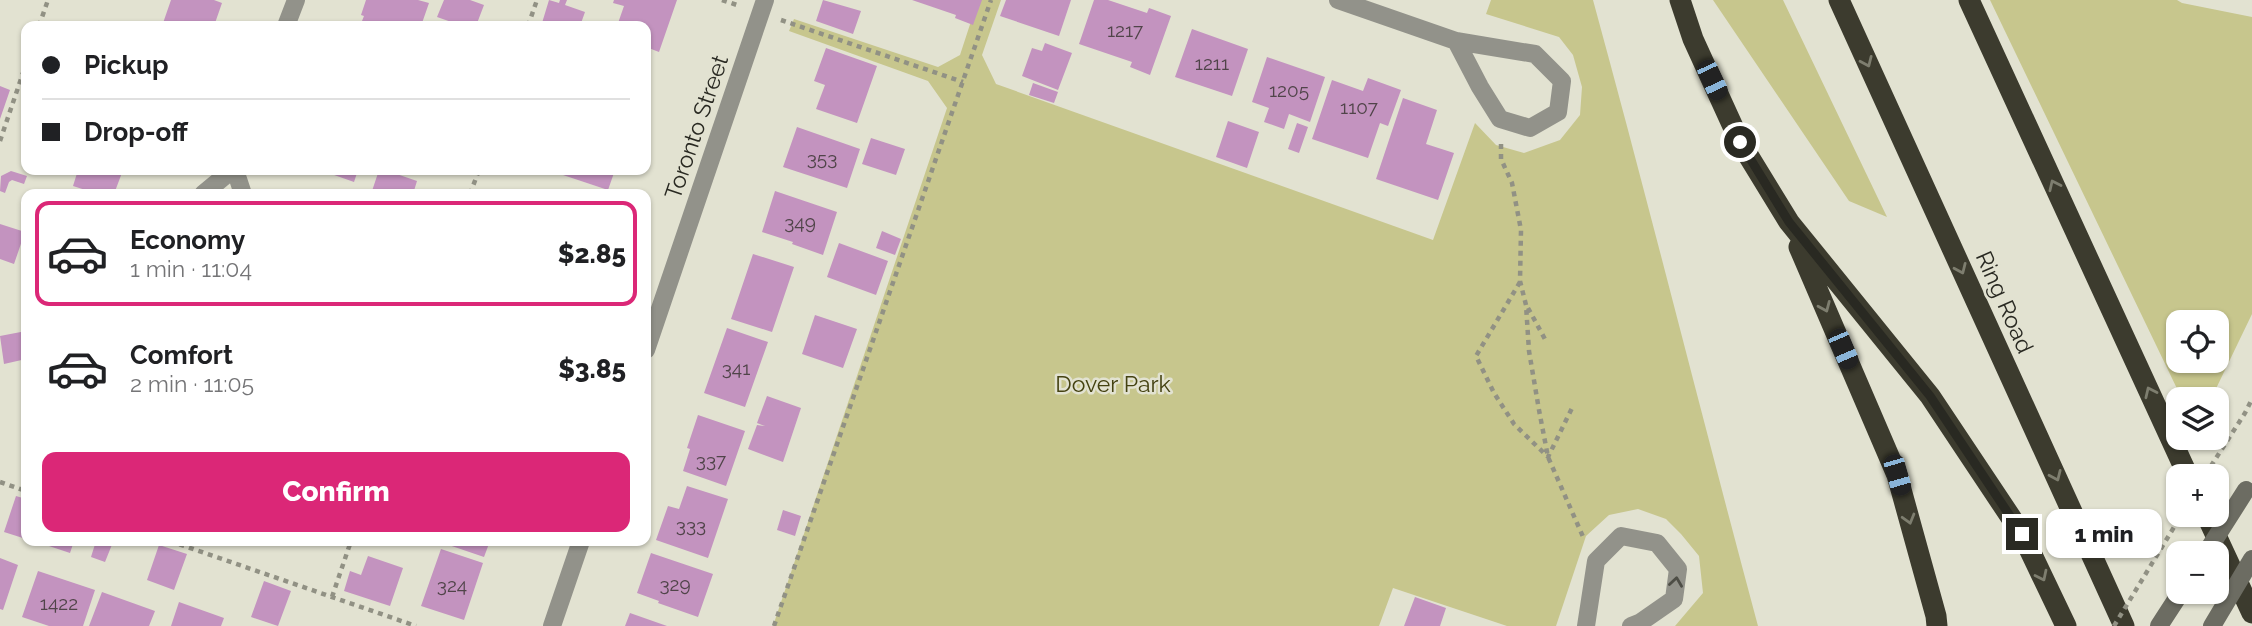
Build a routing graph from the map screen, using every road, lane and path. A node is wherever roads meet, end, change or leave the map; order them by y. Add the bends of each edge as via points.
1 (48, 0) edge
2 (296, 0) edge
3 (537, 0) edge
4 (722, 0) edge
5 (991, 0) edge
6 (1338, 0) edge
7 (1680, 0) edge
8 (1839, 0) edge
9 (1969, 0) edge
10 (763, 7) edge
11 (41, 21) edge
12 (288, 21) edge
13 (530, 21) edge
14 (1456, 41) junction
15 (21, 79) edge
16 (963, 82) junction
17 (1500, 119) junction
18 (0, 141) edge
19 (227, 175) edge
20 (208, 189) edge
21 (1789, 222) junction
22 (1520, 281) junction
23 (1526, 304) junction
24 (651, 335) edge
25 (1546, 341) dead end
26 (2252, 399) edge
27 (1573, 406) dead end
28 (2219, 453) dead end
29 (1548, 457) junction
30 (2182, 464) edge
31 (0, 482) edge
32 (2249, 485) edge
33 (21, 489) edge
34 (2174, 527) edge
35 (2212, 527) edge
36 (2214, 541) edge
37 (184, 546) edge
38 (349, 546) edge
39 (579, 546) edge
40 (1606, 551) junction
41 (2252, 559) edge
42 (332, 597) junction
43 (2173, 604) edge
44 (2252, 613) edge
45 (416, 626) edge
46 (552, 626) edge
47 (774, 626) edge
48 (1586, 626) edge
49 (1631, 626) edge
50 (1937, 626) edge
51 (2066, 626) edge
52 (2113, 626) edge
53 (2124, 626) edge
54 (2159, 626) edge
55 (2212, 626) edge

1 - 11 path
2 - 12 street
3 - 13 path
4 - 10 path
5 - 16 path
6 - 14 street
7 - 21 highway via 1740,142
8 -> 53 highway, Ring Road
30 -> 9 highway
10 - 16 path
10 - 24 street, Toronto Street
14 - 17 street
14 - 17 street via 1535,54 1562,80 1558,112 1530,128
15 - 18 path
16 - 47 path
17 - 22 path via 1501,159 1512,183 1521,230
19 - 20 street
21 -> 50 highway via 1897,475
21 -> 51 highway via 1930,396 2022,534
22 - 23 path
22 - 29 path via 1476,356 1514,424
23 - 25 path
23 - 29 path via 1529,351
26 - 28 path
27 - 29 path
29 - 40 path via 1583,538
31 - 33 path
32 - 36 main road, bridge
34 - 52 path, bridge
35 - 44 highway
37 - 42 path
38 - 42 path
39 - 46 street
40 - 48 street via 1596,561
49 -> 40 street via 1674,599 1678,569 1657,543 1621,536
41 - 55 main road, bridge
42 - 45 path
43 - 54 main road

